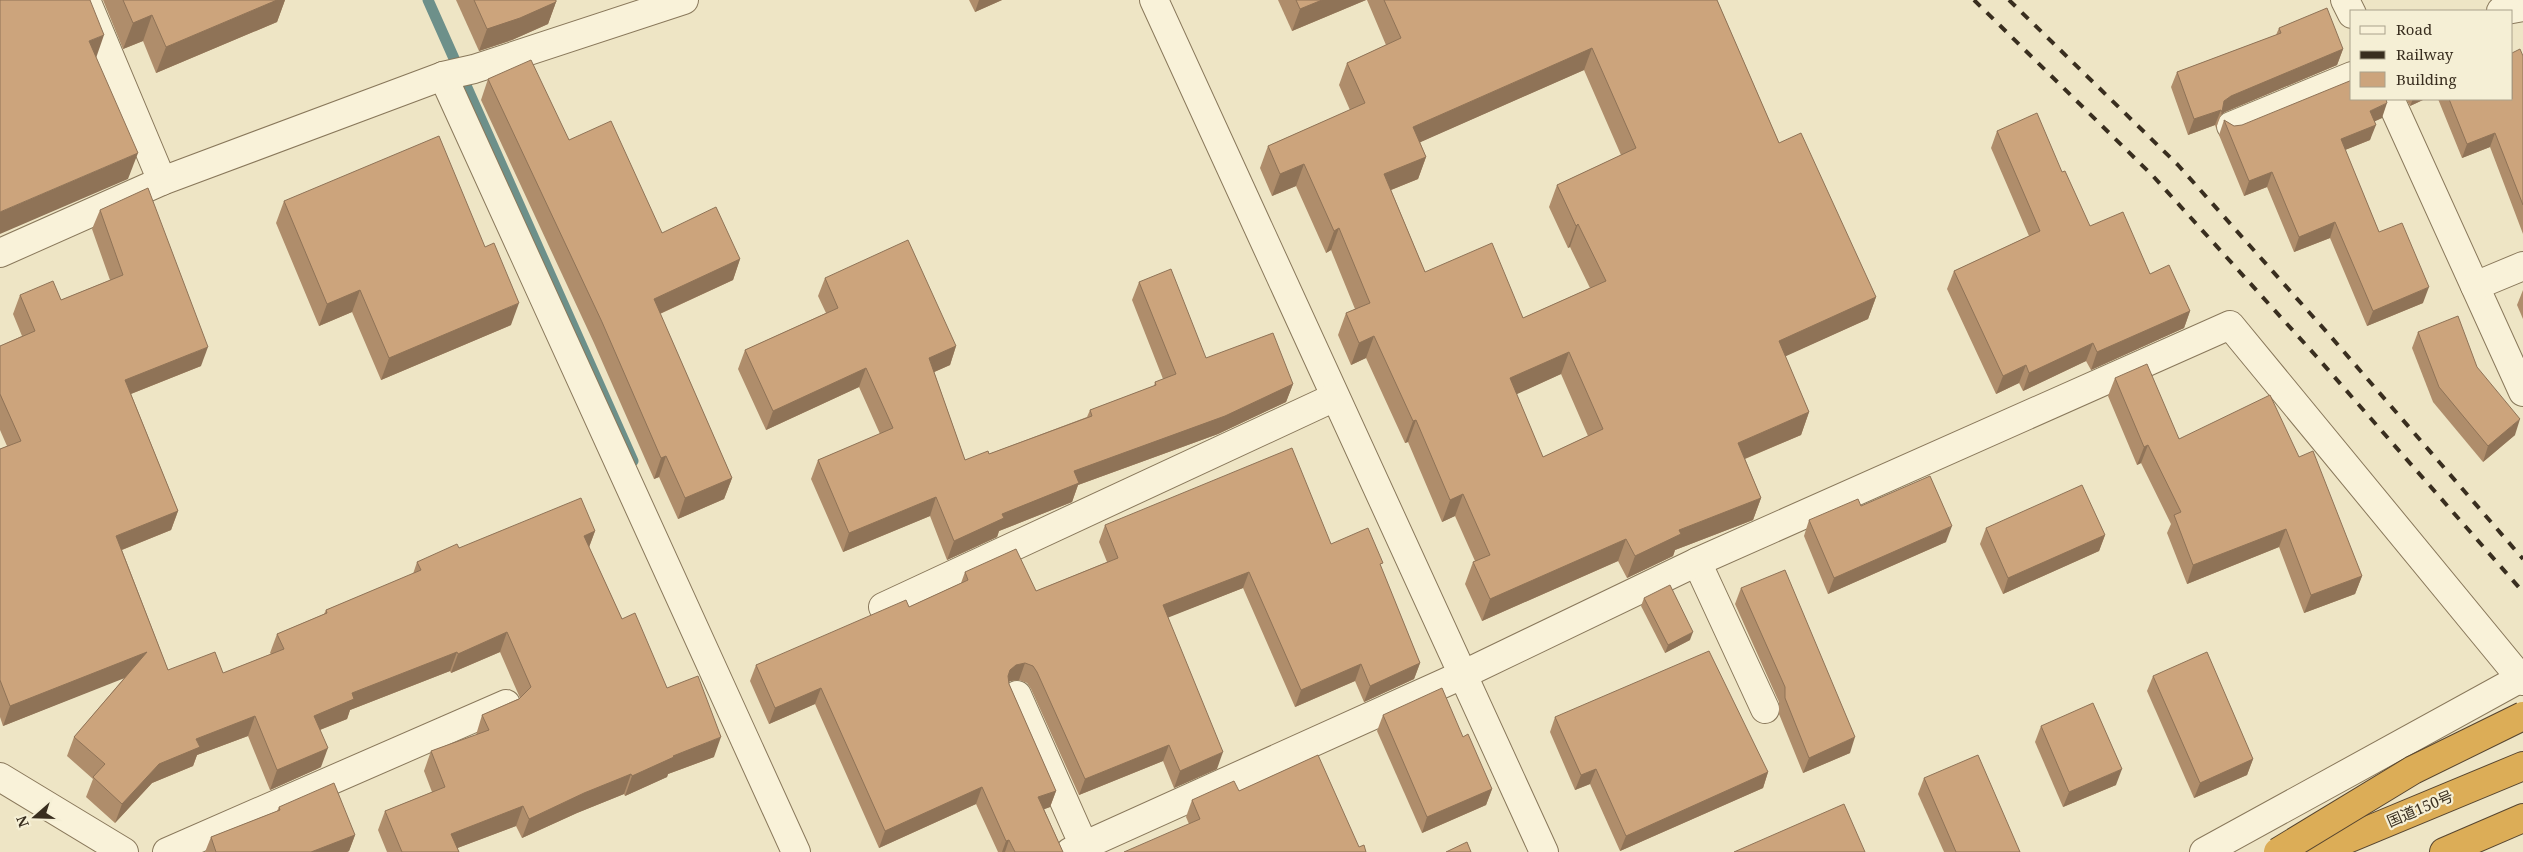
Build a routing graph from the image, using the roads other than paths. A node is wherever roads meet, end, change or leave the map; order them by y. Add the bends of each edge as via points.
1 (86, 0) edge
2 (684, 0) edge
3 (1154, 0) edge
4 (2523, 7) edge
5 (2507, 10) edge
6 (443, 76) junction
7 (2350, 77) edge
8 (2390, 100) edge
9 (2231, 126) edge
10 (162, 181) junction
11 (0, 253) edge
12 (2523, 266) edge
13 (2475, 286) junction
14 (2523, 392) edge
15 (1335, 396) junction
16 (1697, 562) junction
17 (883, 607) dead end
18 (1462, 675) junction
19 (2522, 680) edge
20 (1017, 695) dead end
21 (506, 704) edge
22 (1765, 710) dead end
23 (2523, 716) edge
24 (2523, 766) edge
25 (0, 777) edge
26 (2282, 810) junction
27 (2523, 818) edge
28 (1077, 849) edge
29 (124, 852) edge
30 (167, 852) edge
31 (796, 852) edge
32 (1544, 852) edge
33 (2204, 852) edge
34 (2278, 852) edge
35 (2302, 852) edge
36 (2316, 852) edge
37 (2444, 852) edge

1 - 10 street
2 - 6 street via 474,69
3 - 15 street
4 - 5 street
6 - 10 street
6 - 31 street
7 - 9 street
8 - 13 street
10 - 11 street
12 - 13 street
13 - 14 street
15 - 17 street
15 - 18 street
16 - 18 street
16 - 19 street via 2230,325
16 - 22 street
18 - 28 street
18 - 32 street
19 - 26 street
20 - 28 street
21 - 30 street
23 - 34 highway, bridge via 2413,770
24 - 36 highway, 国道150号
25 - 29 street
26 - 33 street
26 - 35 street
27 - 37 highway

